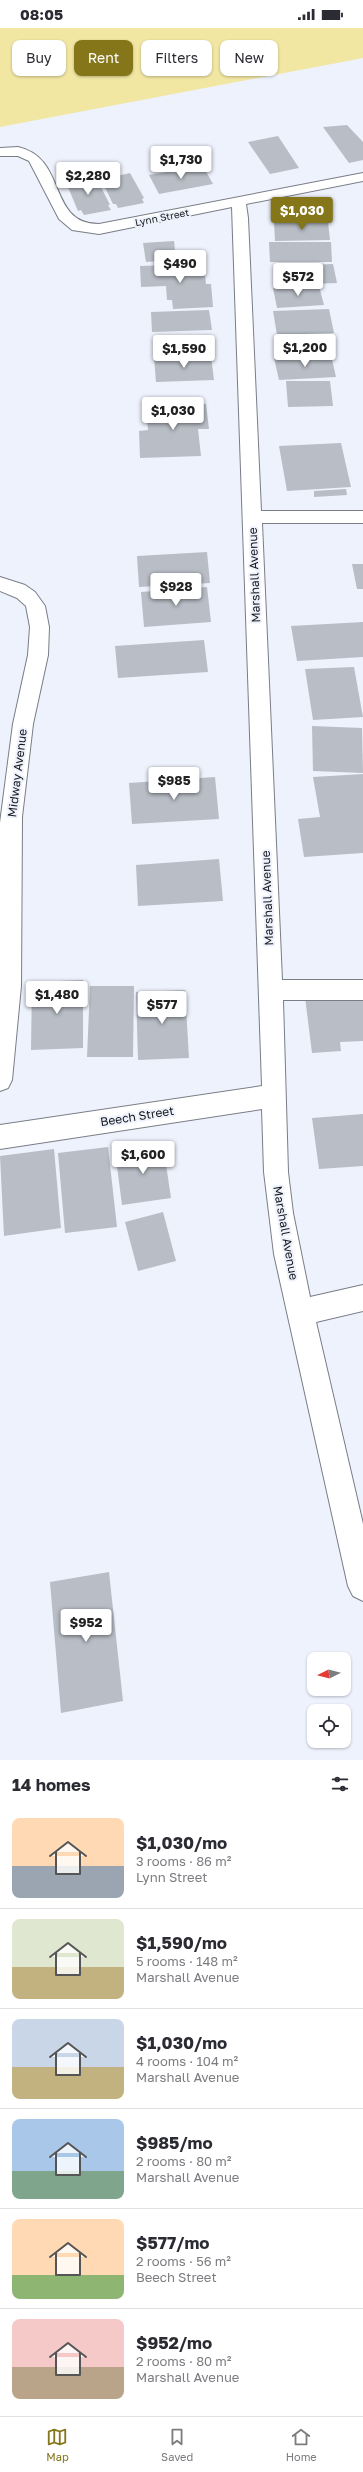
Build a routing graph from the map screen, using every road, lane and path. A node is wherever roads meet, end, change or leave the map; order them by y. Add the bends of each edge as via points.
1 (0, 152) edge
2 (363, 177) edge
3 (238, 202) junction
4 (252, 517) junction
5 (363, 517) edge
6 (0, 584) edge
7 (271, 990) junction
8 (363, 990) edge
9 (0, 1080) edge
10 (274, 1096) junction
11 (0, 1137) edge
12 (363, 1298) edge
13 (300, 1312) junction
14 (363, 1586) edge

1 - 3 street, Lynn Street via 18,151 28,153 35,159 66,220 73,226 85,229 99,229
2 - 3 street, Lynn Street
3 - 4 street, Marshall Avenue
4 - 5 street
4 - 7 street, Marshall Avenue
6 - 9 street, Midway Avenue via 26,593 35,603 38,630 37,654 23,724 11,819 9,864 12,952 10,996
7 - 8 street
7 - 10 street, Marshall Avenue
10 - 11 street, Beech Street
10 - 13 street, Marshall Avenue via 280,1213
12 - 13 street
13 - 14 street, Marshall Avenue

